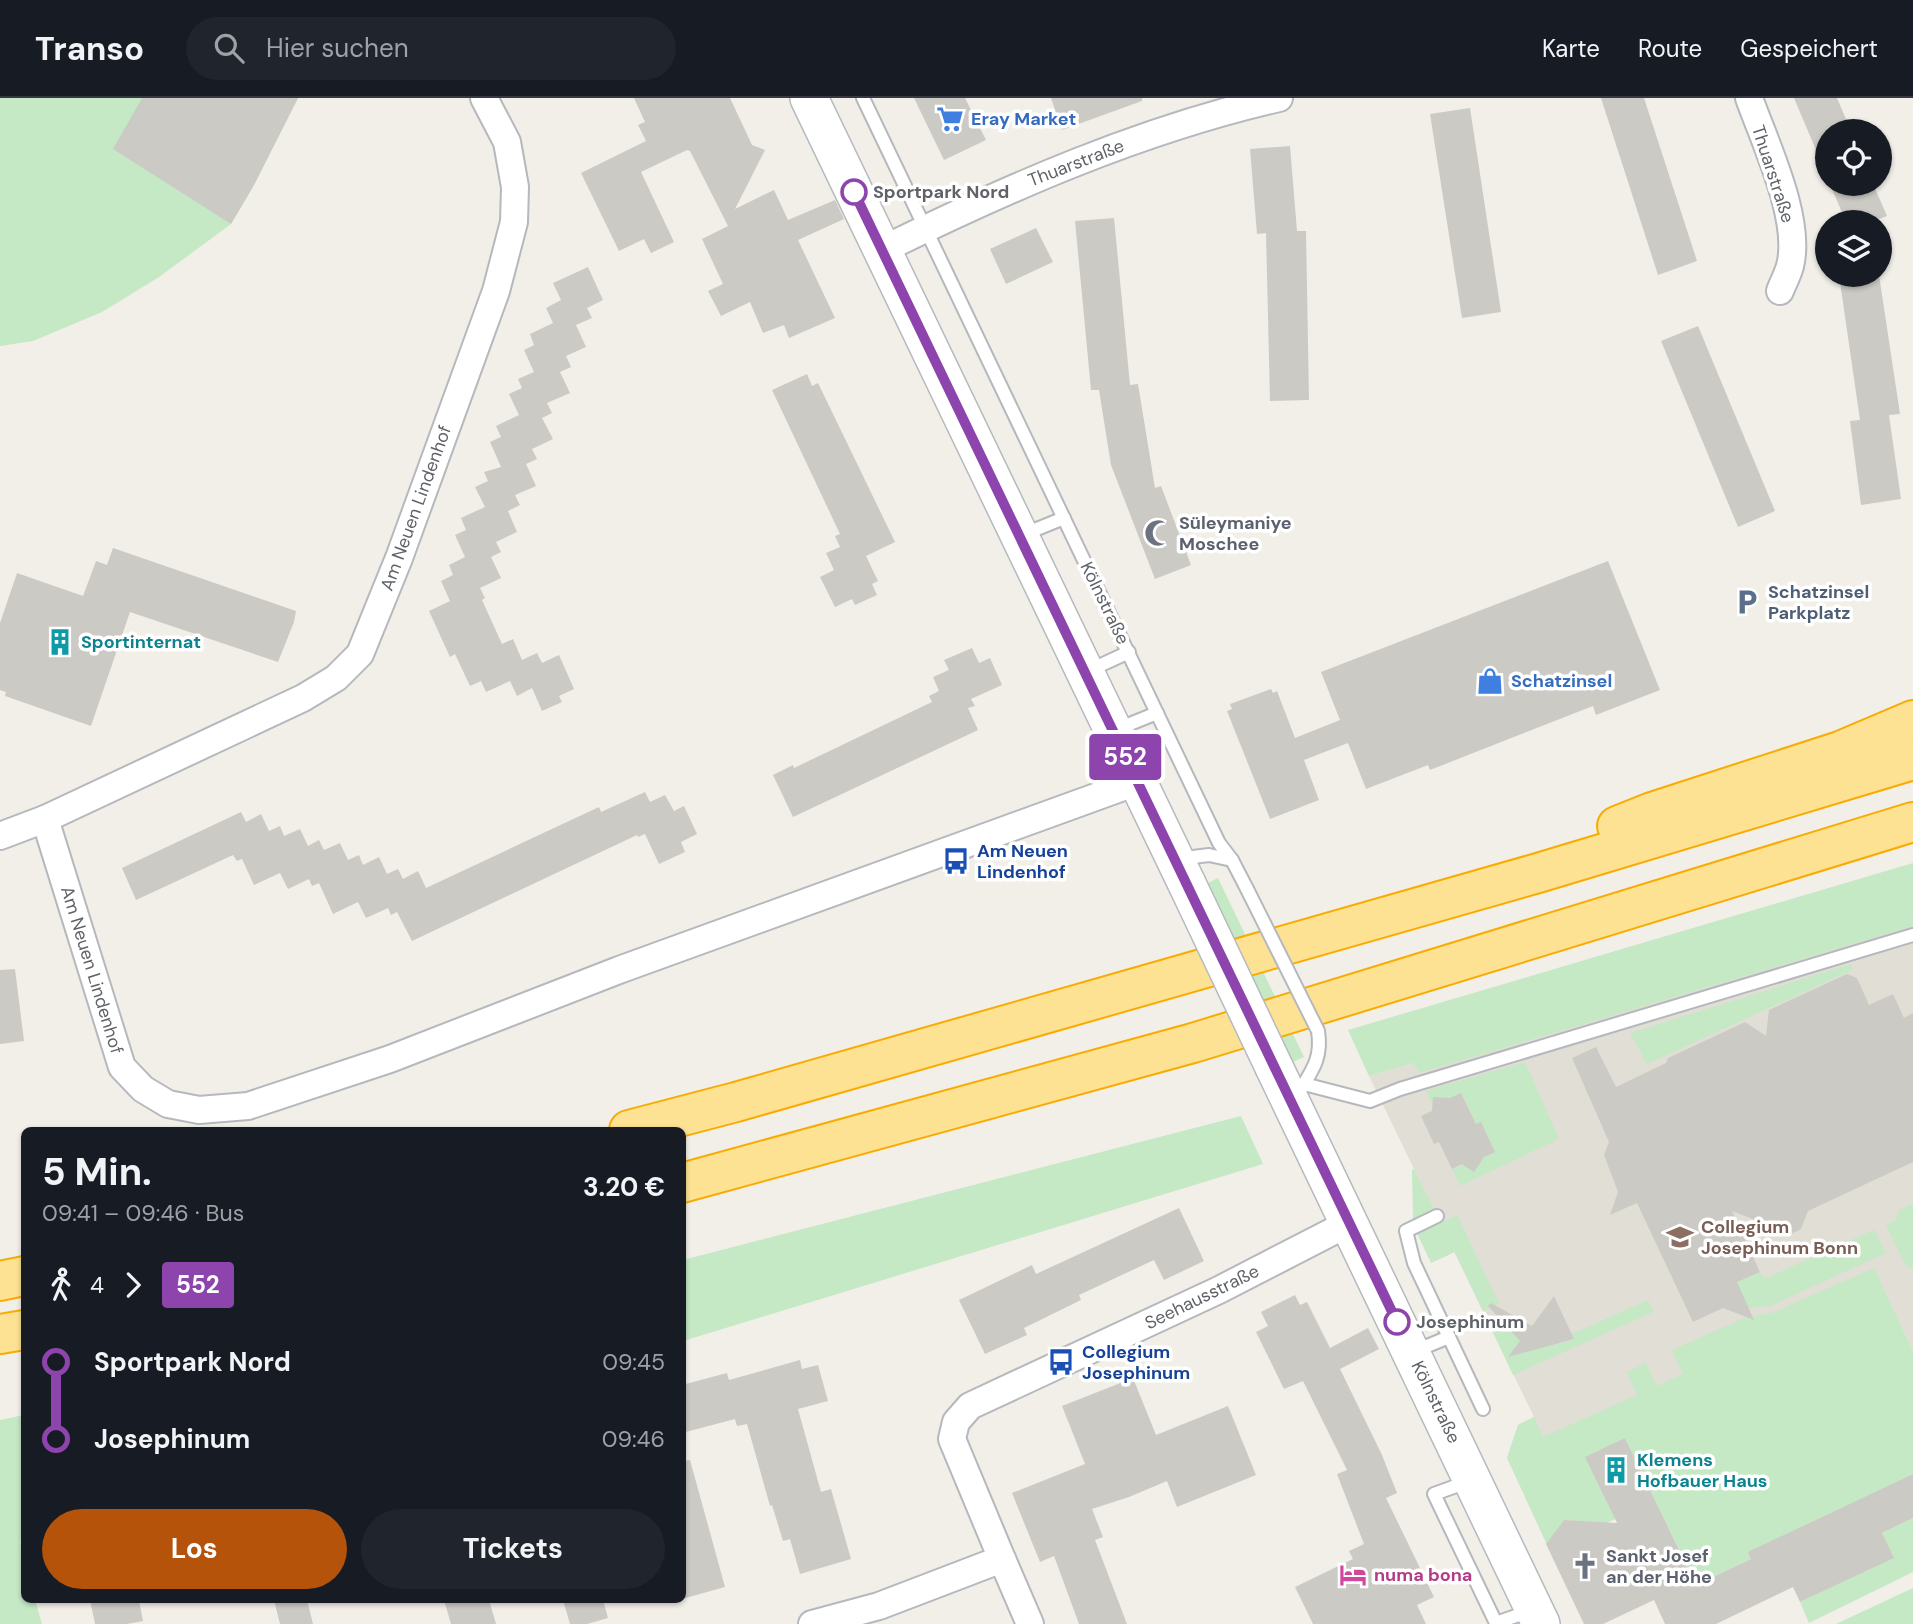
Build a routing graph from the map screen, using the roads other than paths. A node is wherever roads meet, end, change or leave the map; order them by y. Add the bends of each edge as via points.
1 (484, 98) edge
2 (863, 98) edge
3 (1279, 98) edge
4 (1749, 98) edge
5 (811, 99) edge
6 (926, 229) junction
7 (882, 250) junction
8 (1780, 291) dead end
9 (1064, 518) junction
10 (1020, 536) junction
11 (1129, 652) junction
12 (1085, 672) junction
13 (1157, 713) junction
14 (1913, 720) edge
15 (1113, 730) junction
16 (1913, 760) edge
17 (1137, 782) junction
18 (45, 819) junction
19 (1913, 822) edge
20 (0, 836) edge
21 (1232, 860) junction
22 (1181, 872) junction
23 (1398, 913) junction
24 (1913, 935) edge
25 (1290, 1085) junction
26 (640, 1127) edge
27 (686, 1182) edge
28 (1437, 1216) dead end
29 (1349, 1223) junction
30 (21, 1277) edge
31 (0, 1281) edge
32 (21, 1331) edge
33 (0, 1335) edge
34 (1449, 1336) junction
35 (1412, 1353) junction
36 (1482, 1409) dead end
37 (1002, 1559) junction
38 (1537, 1617) edge
39 (812, 1624) edge
40 (1030, 1624) edge

1 - 18 street, Am Neuen Lindenhof via 507,142 515,187 514,222 495,291 360,654 336,678 303,698
2 - 6 lane, Kölnstraße
3 - 6 street, Thuarstraße via 1104,151 1026,181
4 - 8 street, Thuarstraße via 1788,208 1793,239 1790,266
5 - 7 main road, Kölnstraße
6 - 7 street, Thuarstraße
6 - 9 lane, Kölnstraße
7 - 10 main road, Kölnstraße
9 - 10 lane
9 - 11 lane, Kölnstraße
10 - 12 main road, Kölnstraße
11 - 12 lane
11 - 13 lane, Kölnstraße
12 - 15 main road, Kölnstraße
13 - 15 lane
13 - 21 lane, Kölnstraße via 1219,843
14 - 23 highway via 1840,751 1652,812
15 - 17 main road, Kölnstraße
16 - 23 highway
17 - 18 street, Am Neuen Lindenhof via 619,970 390,1059 248,1106 199,1110 168,1104 143,1089 122,1067
17 - 22 main road, Kölnstraße
18 - 20 street
19 - 27 highway via 1193,1042
21 - 22 lane via 1209,855
21 - 25 lane, Kölnstraße, bridge via 1318,1031 1321,1047 1316,1064
22 - 25 main road, Kölnstraße, bridge
23 - 26 highway
24 - 25 lane via 1370,1101
25 - 29 main road, Kölnstraße
28 - 34 lane via 1405,1231 1414,1264
29 - 35 main road, Kölnstraße
29 - 37 street, Seehausstraße via 963,1412 952,1439
30 - 31 highway
32 - 33 highway
34 - 35 lane
34 - 36 lane
35 - 38 main road, Kölnstraße
37 - 39 street via 879,1606
37 - 40 street, Seehausstraße

